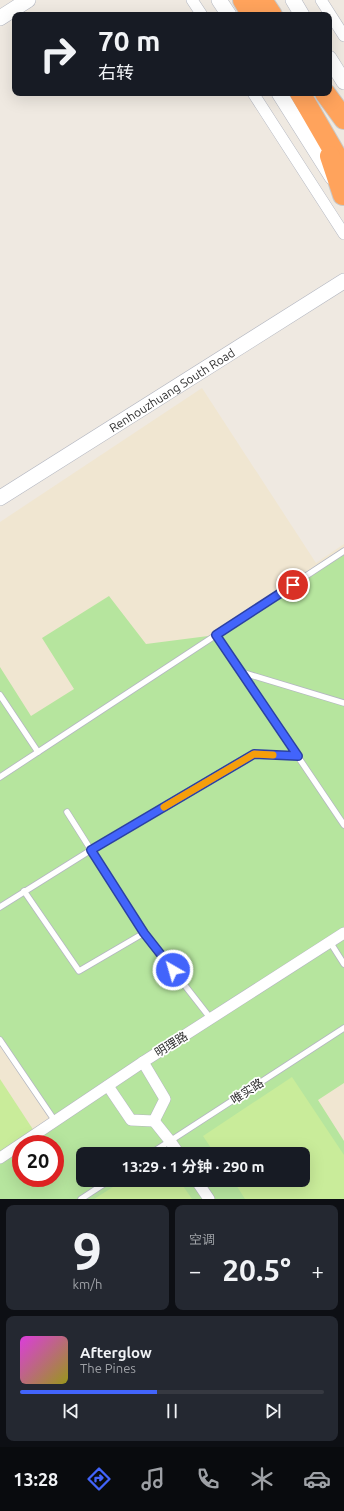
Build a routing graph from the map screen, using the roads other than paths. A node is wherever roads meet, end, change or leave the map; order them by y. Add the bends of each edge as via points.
1 (28, 0) edge
2 (192, 0) edge
3 (219, 0) edge
4 (243, 0) edge
5 (262, 0) edge
6 (293, 0) edge
7 (320, 0) edge
8 (200, 12) edge
9 (227, 12) edge
10 (250, 12) edge
11 (270, 12) edge
12 (300, 12) edge
13 (328, 12) edge
14 (0, 18) edge
15 (332, 18) edge
16 (344, 36) edge
17 (332, 63) edge
18 (344, 82) edge
19 (255, 96) edge
20 (280, 96) edge
21 (302, 96) edge
22 (327, 96) edge
23 (344, 119) edge
24 (321, 130) junction
25 (344, 169) edge
26 (344, 196) edge
27 (344, 234) edge
28 (344, 281) edge
29 (0, 498) edge
30 (344, 551) edge
31 (216, 635) junction
32 (241, 672) junction
33 (0, 694) edge
34 (344, 703) edge
35 (38, 752) junction
36 (298, 756) junction
37 (0, 777) edge
38 (67, 812) dead end
39 (344, 825) edge
40 (91, 850) junction
41 (24, 891) junction
42 (0, 907) edge
43 (144, 933) junction
44 (344, 933) edge
45 (330, 942) junction
46 (344, 964) edge
47 (212, 1019) junction
48 (344, 1028) edge
49 (0, 1040) edge
50 (143, 1062) junction
51 (108, 1086) junction
52 (55, 1121) junction
53 (154, 1121) junction
54 (170, 1141) junction
55 (161, 1147) edge
56 (174, 1147) edge
57 (0, 1158) edge
58 (99, 1187) edge
59 (201, 1187) edge
60 (81, 1199) edge
61 (209, 1199) edge

1 - 14 street
2 - 8 street
3 - 9 street
4 - 10 highway
5 - 11 highway
6 - 12 street
7 - 13 street
15 - 16 street
17 - 18 street
19 - 27 street
20 - 26 street
21 - 24 highway
22 - 23 highway
24 - 25 highway
24 - 26 highway
28 - 29 street, Renhouzhuang South Road
30 - 31 lane
31 - 32 lane
31 - 35 lane
32 - 34 lane
32 - 36 lane
33 - 35 lane
35 - 37 lane
36 - 39 lane
36 - 40 lane via 254,754
38 - 40 lane
40 - 41 lane
40 - 43 lane
41 - 42 lane
41 - 43 lane via 80,971
43 - 47 lane
44 - 45 street, 明理路
45 - 46 lane
45 - 47 street, 明理路
47 - 50 street, 明理路
48 - 54 lane, 唯实路
49 - 52 lane
50 - 51 street, 明理路
50 - 53 street via 165,1099
51 - 52 street, 明理路
51 - 53 street via 131,1120
52 - 57 street, 明理路
53 - 54 street
54 - 55 lane, 唯实路
54 - 56 street
58 - 60 lane
59 - 61 street

